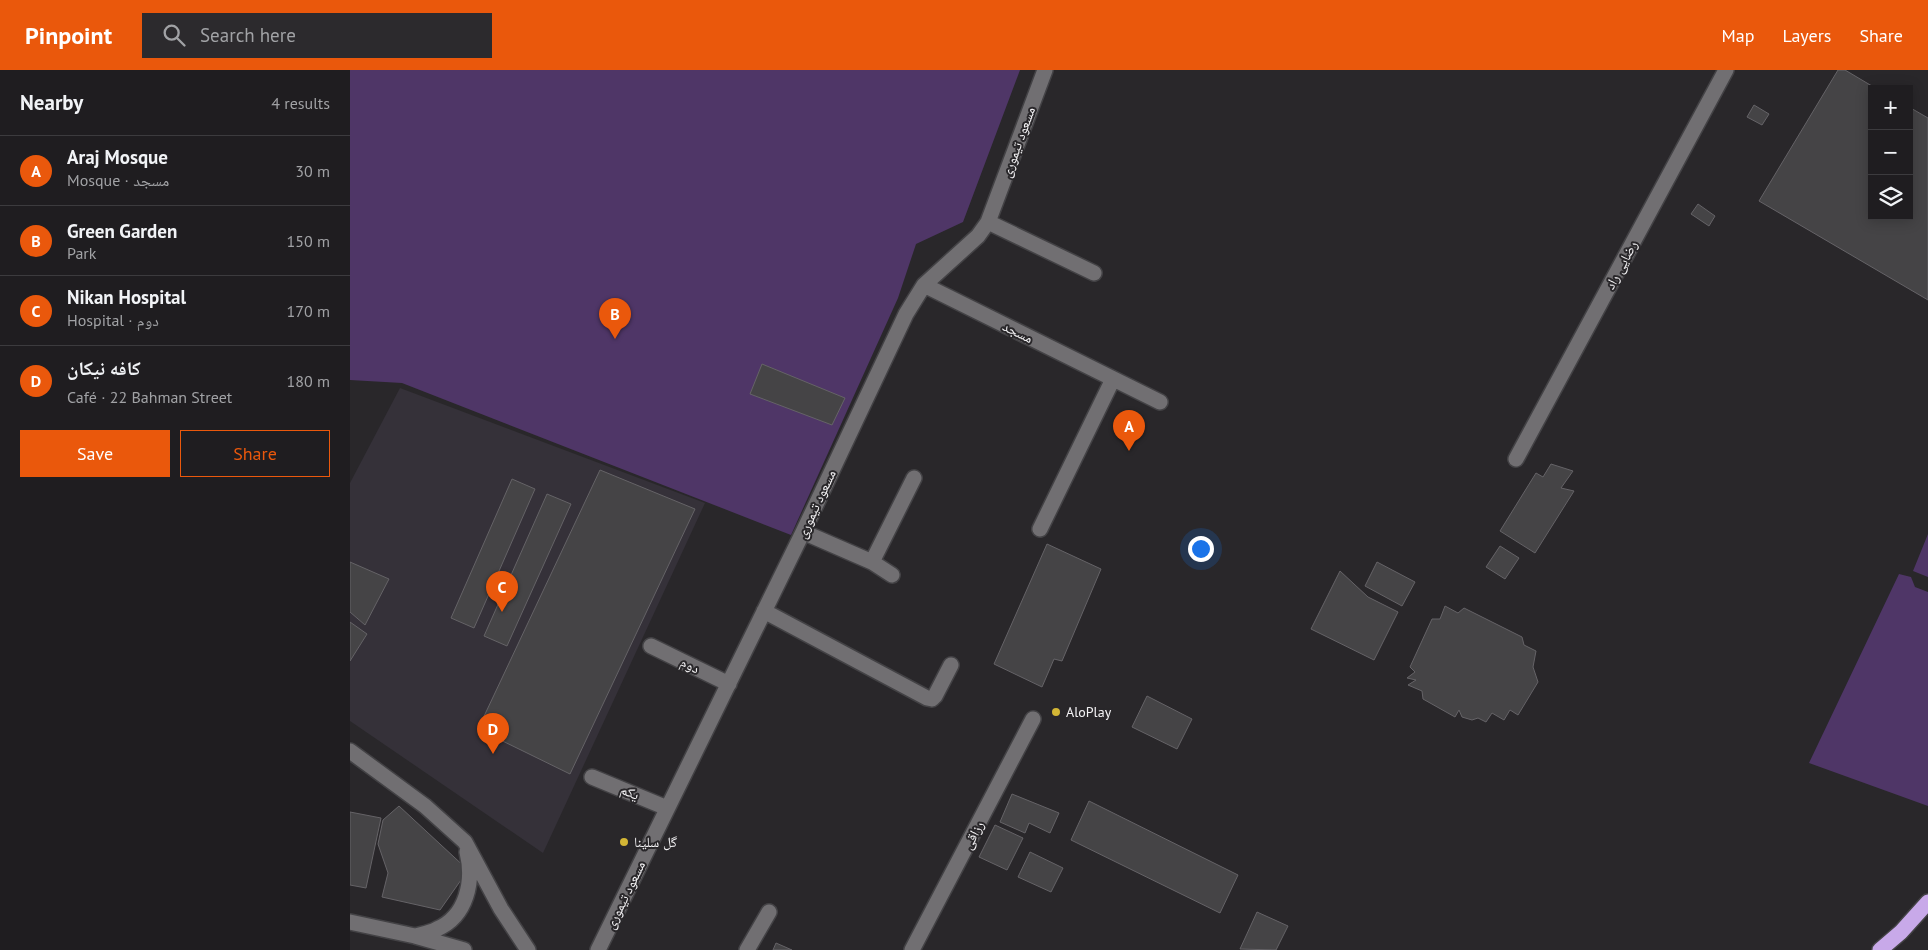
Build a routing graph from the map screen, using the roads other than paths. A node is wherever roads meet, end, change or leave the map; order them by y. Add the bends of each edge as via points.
1 (1045, 70) edge
2 (1726, 70) edge
3 (988, 222) junction
4 (1094, 273) dead end
5 (924, 285) junction
6 (1113, 379) junction
7 (1160, 402) dead end
8 (1516, 459) dead end
9 (914, 478) dead end
10 (1040, 529) dead end
11 (803, 532) junction
12 (872, 562) junction
13 (892, 575) dead end
14 (764, 611) junction
15 (651, 646) dead end
16 (951, 665) dead end
17 (729, 684) junction
18 (1033, 719) dead end
19 (350, 751) edge
20 (592, 776) dead end
21 (667, 808) junction
22 (465, 842) junction
23 (1928, 902) edge
24 (769, 912) dead end
25 (350, 922) edge
26 (414, 936) junction
27 (464, 950) edge
28 (528, 950) edge
29 (598, 950) edge
30 (747, 950) edge
31 (912, 950) edge
32 (1880, 950) edge

1 - 3 street, مسعود تیموری
2 - 8 street, رضایی راد
3 - 4 street
3 - 5 street, مسعود تیموری via 978,236
5 - 6 street, مسجد
5 - 11 street, مسعود تیموری via 906,314
6 - 7 street, مسجد
6 - 10 street
9 - 12 street
11 - 12 street
11 - 14 street, مسعود تیموری
12 - 13 street
14 - 16 street via 927,698 935,696
14 - 17 street, مسعود تیموری
15 - 17 street, دوم
17 - 21 street, مسعود تیموری
18 - 31 street, رزاقی
19 - 22 street via 425,806
20 - 21 street, یکم
21 - 29 street, مسعود تیموری
22 - 26 street via 470,882 464,902 454,918 438,929
22 - 28 street via 501,909
23 - 32 highway
24 - 30 street
25 - 26 street
26 - 27 street

